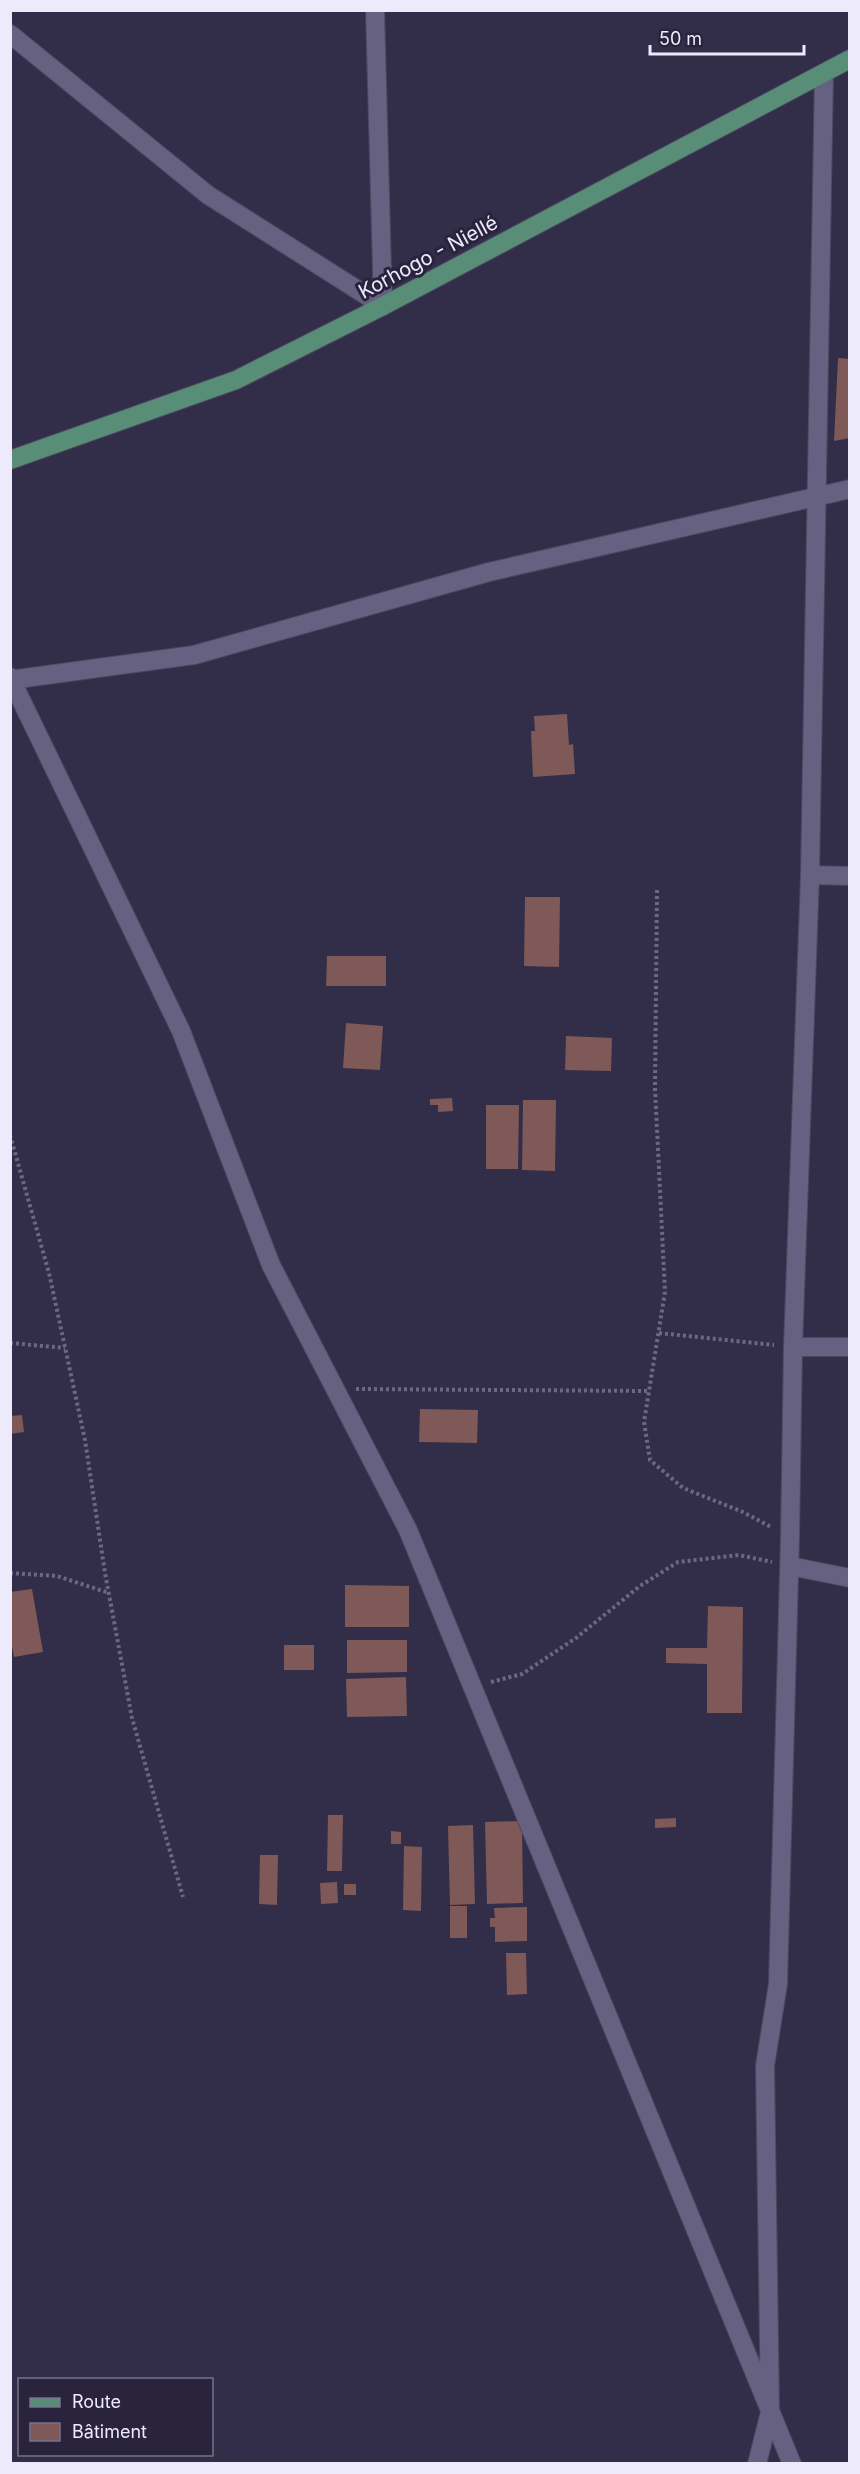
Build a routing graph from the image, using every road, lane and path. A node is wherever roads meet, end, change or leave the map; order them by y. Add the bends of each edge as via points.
1 (375, 10) edge
2 (10, 34) edge
3 (849, 58) edge
4 (824, 73) junction
5 (383, 306) junction
6 (14, 462) edge
7 (849, 489) edge
8 (816, 496) junction
9 (11, 679) edge
10 (810, 875) junction
11 (849, 876) edge
12 (657, 890) dead end
13 (10, 1135) edge
14 (659, 1333) junction
15 (10, 1343) edge
16 (793, 1347) junction
17 (849, 1347) edge
18 (65, 1348) junction
19 (335, 1389) junction
20 (649, 1391) junction
21 (790, 1537) junction
22 (790, 1566) junction
23 (10, 1573) edge
24 (849, 1578) edge
25 (109, 1593) junction
26 (473, 1686) junction
27 (183, 1897) dead end
28 (770, 2412) junction
29 (757, 2463) edge
30 (792, 2463) edge

1 - 5 street
2 - 5 street via 208,195
3 - 4 main road, Korhogo - Niellé
4 - 5 main road, Korhogo - Niellé
4 - 8 street
5 - 6 main road, Korhogo - Niellé via 236,380
7 - 8 street
8 - 9 street via 489,572 194,655
8 - 10 street
9 - 19 street via 181,1031 271,1264
10 - 11 street
10 - 16 street
12 - 14 path via 655,1088 666,1292
13 - 18 path via 50,1273
14 - 16 path
14 - 20 path
15 - 18 path
16 - 17 street
16 - 21 street
18 - 25 path via 85,1440
19 - 20 path
19 - 26 street via 408,1530
20 - 21 path via 644,1422 650,1460 682,1488 743,1512
21 - 22 street
22 - 24 street
22 - 26 path via 739,1555 678,1562 522,1674
22 - 28 street via 778,1984 765,2067
23 - 25 path via 57,1576
25 - 27 path via 132,1718
26 - 28 street
28 - 29 street
28 - 30 street

